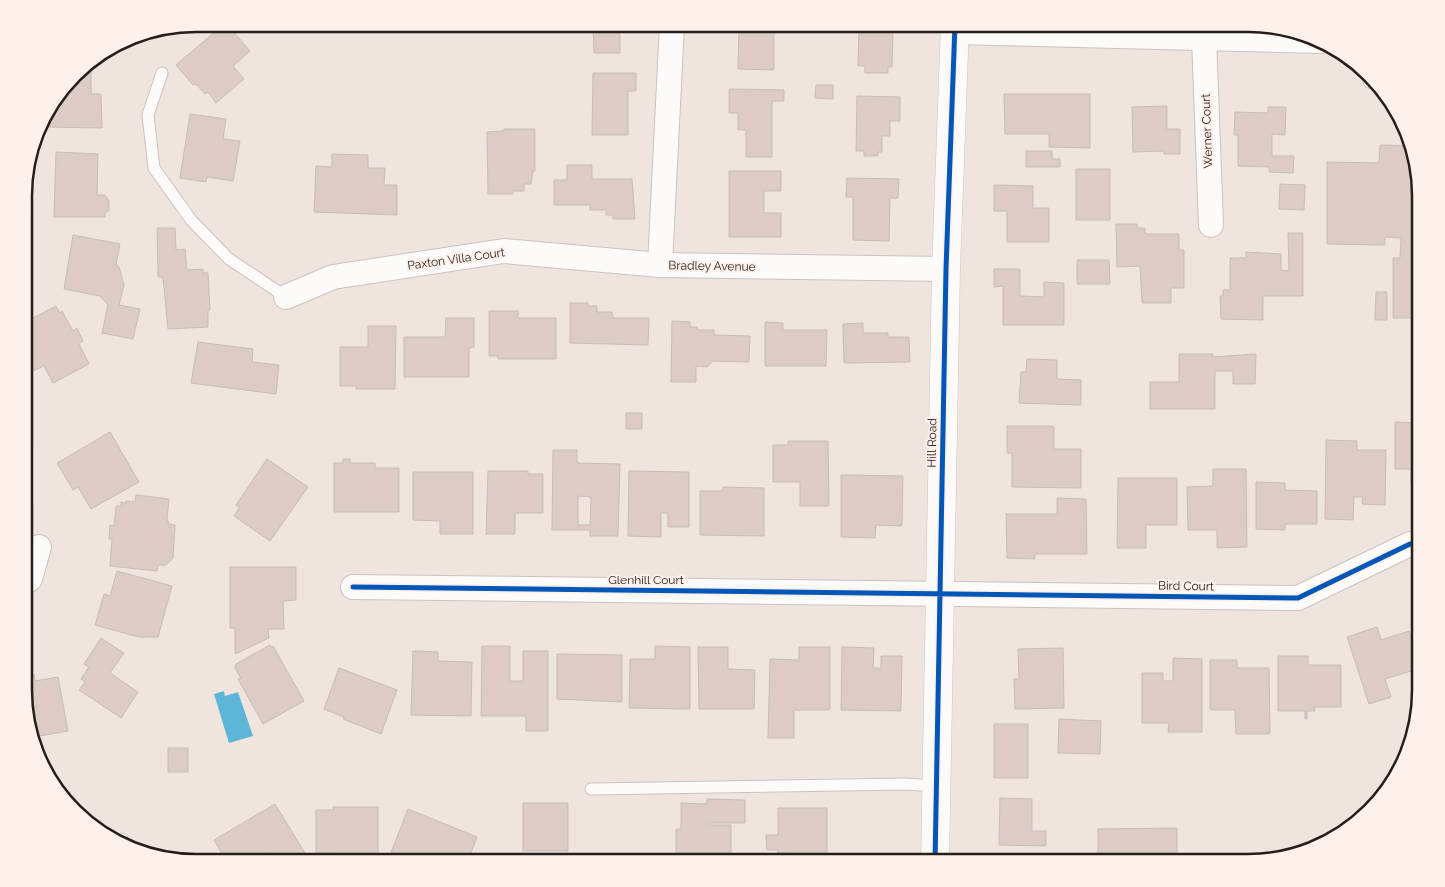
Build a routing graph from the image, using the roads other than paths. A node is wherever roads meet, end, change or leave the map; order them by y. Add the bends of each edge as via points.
1 (672, 32) edge
2 (955, 32) edge
3 (1066, 32) edge
4 (1261, 33) edge
5 (1204, 37) junction
6 (162, 73) dead end
7 (1211, 225) dead end
8 (660, 266) junction
9 (946, 269) junction
10 (286, 297) joint
11 (1412, 544) edge
12 (39, 547) dead end
13 (32, 571) edge
14 (353, 587) dead end
15 (939, 592) junction
16 (936, 786) junction
17 (591, 789) dead end
18 (935, 854) edge

1 - 8 street, Bradley Avenue
2 - 9 street, Hill Road
3 - 5 street
4 - 5 street
5 - 7 street, Werner Court
6 - 10 lane via 148,115 154,168 191,220 228,259
8 - 9 street, Bradley Avenue
8 - 10 street, Paxton Villa Court via 504,251 333,278
9 - 15 street, Hill Road
11 - 15 street, Bird Court via 1298,598
12 - 13 street
14 - 15 street, Glenhill Court
15 - 16 street, Hill Road
16 - 17 lane
16 - 18 street, Hill Road

